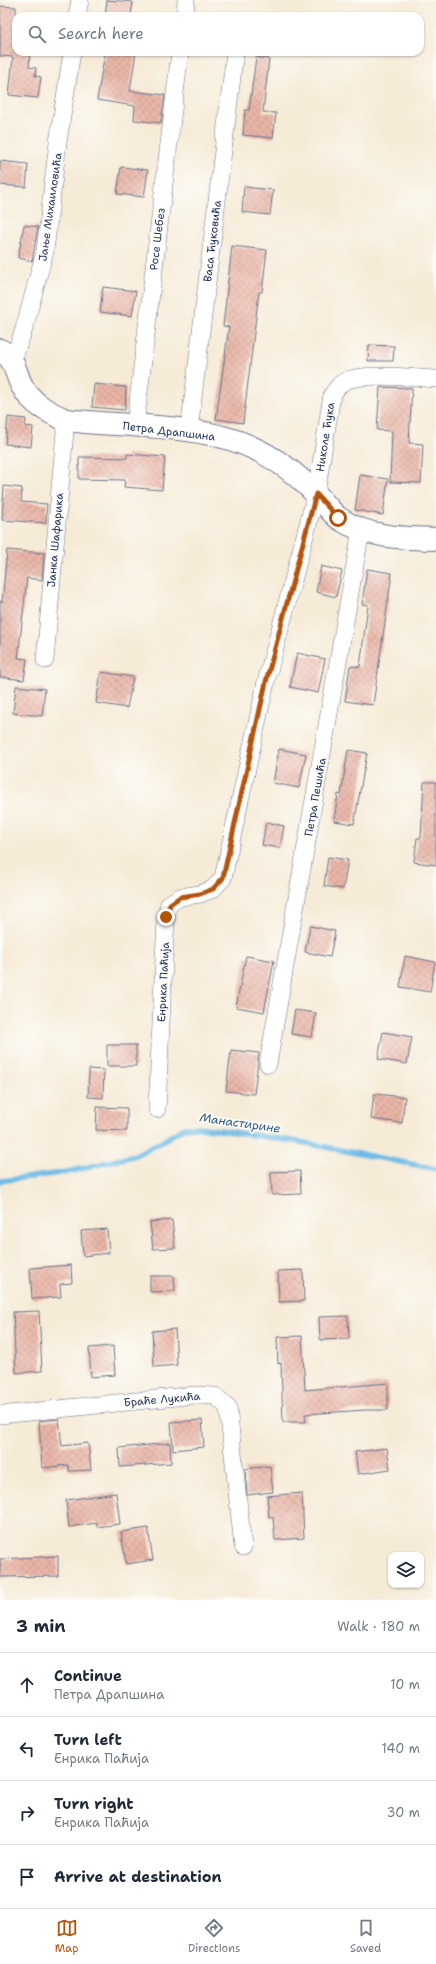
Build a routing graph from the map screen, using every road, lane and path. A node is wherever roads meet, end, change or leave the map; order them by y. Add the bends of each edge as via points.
1 (80, 0) edge
2 (186, 0) edge
3 (78, 12) edge
4 (184, 12) edge
5 (71, 56) edge
6 (180, 56) edge
7 (235, 56) edge
8 (5, 354) edge
9 (436, 379) edge
10 (66, 420) junction
11 (135, 426) junction
12 (190, 431) junction
13 (316, 494) junction
14 (361, 530) junction
15 (436, 539) edge
16 (45, 660) dead end
17 (268, 1064) dead end
18 (157, 1109) dead end
19 (0, 1415) edge
20 (243, 1547) dead end

1 - 3 street
2 - 4 street
5 - 8 street, Јање Михаиловића via 45,251 16,352
6 - 11 street, Росе Шебез
7 - 12 street, Васа Ћуковића
8 - 10 street, Петра Драпшина via 22,386 38,406
9 - 13 street, Николе Ћука via 378,375 342,382 332,395
10 - 11 street, Петра Драпшина
10 - 16 street, Јанка Шафарика
11 - 12 street, Петра Драпшина
12 - 13 street, Петра Драпшина via 232,439 252,447 280,463
13 - 14 street, Петра Драпшина via 338,518
13 - 18 street, Енрика Паћија via 266,682 223,878 213,889 180,897 170,904 166,917
14 - 15 street, Петра Драпшина via 392,537
14 - 17 street, Петра Пешића
19 - 20 street, Браће Лукића via 195,1395 215,1396 228,1407

